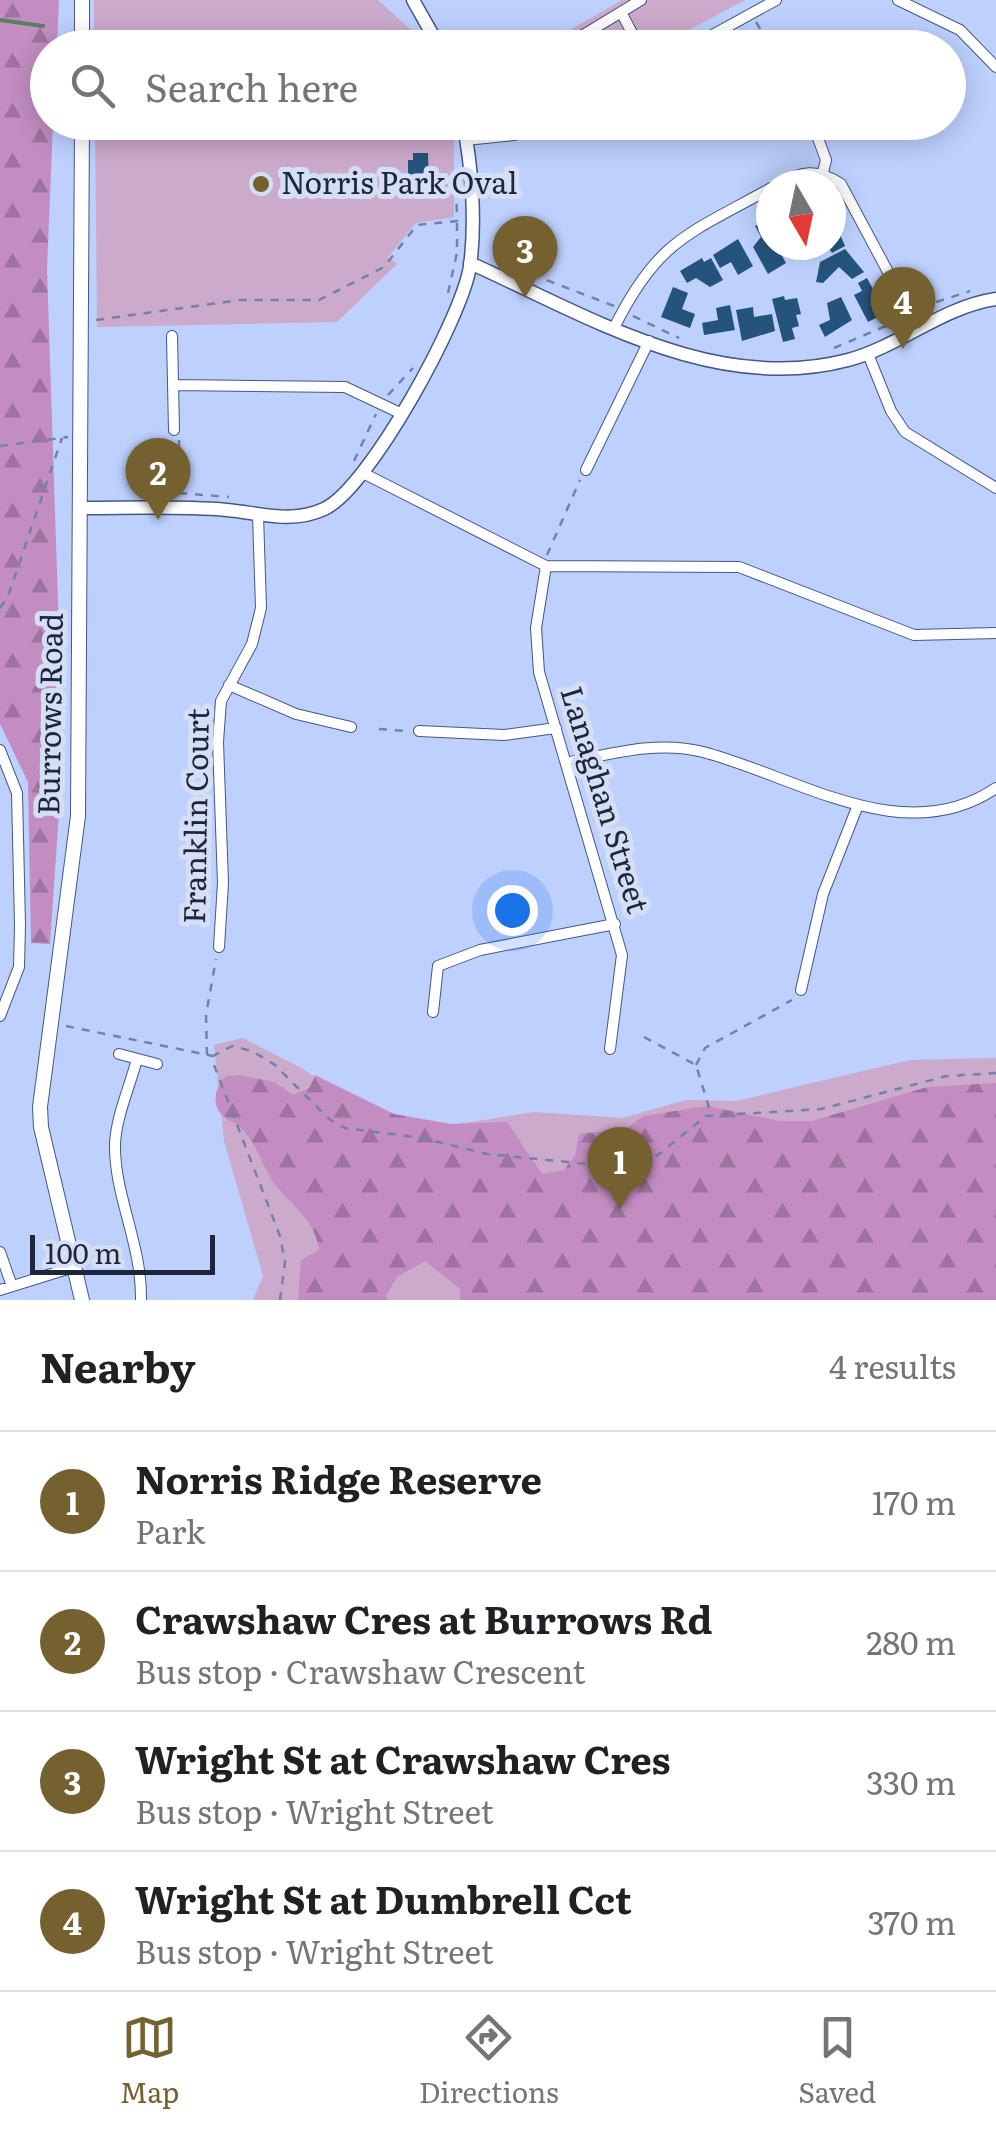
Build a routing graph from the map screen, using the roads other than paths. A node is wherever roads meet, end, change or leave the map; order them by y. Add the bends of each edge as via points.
1 (82, 0) edge
2 (413, 0) edge
3 (640, 0) edge
4 (776, 0) edge
5 (898, 0) edge
6 (621, 12) junction
7 (82, 30) edge
8 (430, 30) edge
9 (591, 30) edge
10 (630, 30) edge
11 (721, 30) edge
12 (960, 30) edge
13 (966, 36) edge
14 (996, 67) edge
15 (82, 140) edge
16 (466, 140) edge
17 (819, 140) edge
18 (824, 170) edge
19 (846, 195) edge
20 (756, 197) edge
21 (470, 264) junction
22 (996, 299) edge
23 (614, 328) junction
24 (918, 328) junction
25 (172, 336) dead end
26 (649, 341) junction
27 (868, 354) junction
28 (173, 386) junction
29 (400, 414) junction
30 (176, 427) road end
31 (365, 474) junction
32 (583, 474) road end
33 (996, 488) edge
34 (83, 508) junction
35 (258, 514) junction
36 (546, 561) junction
37 (996, 633) edge
38 (230, 685) junction
39 (351, 727) dead end
40 (556, 728) junction
41 (416, 731) road end
42 (0, 750) edge
43 (566, 763) junction
44 (996, 788) edge
45 (858, 805) junction
46 (615, 924) junction
47 (219, 948) road end
48 (801, 990) road end
49 (433, 1012) dead end
50 (0, 1016) edge
51 (610, 1049) dead end
52 (119, 1054) dead end
53 (137, 1059) junction
54 (156, 1064) dead end
55 (0, 1252) edge
56 (74, 1266) junction
57 (6, 1288) edge
58 (82, 1300) edge
59 (141, 1300) edge

1 - 7 main road
2 - 8 street
3 - 6 street
4 - 11 street
5 - 12 street
6 - 9 street
6 - 10 street
13 - 14 street
15 - 34 main road, Burrows Road
16 - 21 street via 462,248
17 - 18 street
19 - 24 street
20 - 23 street via 668,246 639,279
21 - 23 street
21 - 29 street via 460,304
22 - 24 street
23 - 26 street
24 - 27 street
25 - 28 street
26 - 27 street via 703,361 760,370
26 - 32 street
27 - 33 street via 906,432
28 - 29 street via 345,388
28 - 30 street
29 - 31 street
31 - 35 street via 325,509 292,517
31 - 36 street
34 - 35 street
34 - 56 main road, Burrows Road via 78,816 41,1127
35 - 38 street, Franklin Court via 261,608 252,644
36 - 37 street via 739,567 914,634
36 - 40 street, Lanaghan Street via 536,628
38 - 39 street via 296,714
38 - 47 street, Franklin Court via 221,701 218,742 224,883
40 - 41 street via 504,736
40 - 43 street, Lanaghan Street
42 - 50 street via 17,793 20,925 19,967
43 - 45 street via 641,748 700,751
43 - 46 street, Lanaghan Street
44 - 45 street via 948,811
45 - 48 street via 823,894
46 - 49 street via 480,950 438,966
46 - 51 street, Lanaghan Street via 622,954
52 - 53 street
53 - 54 street
53 - 59 street via 115,1140 142,1266
55 - 57 street
56 - 57 street
56 - 58 main road, Burrows Road

